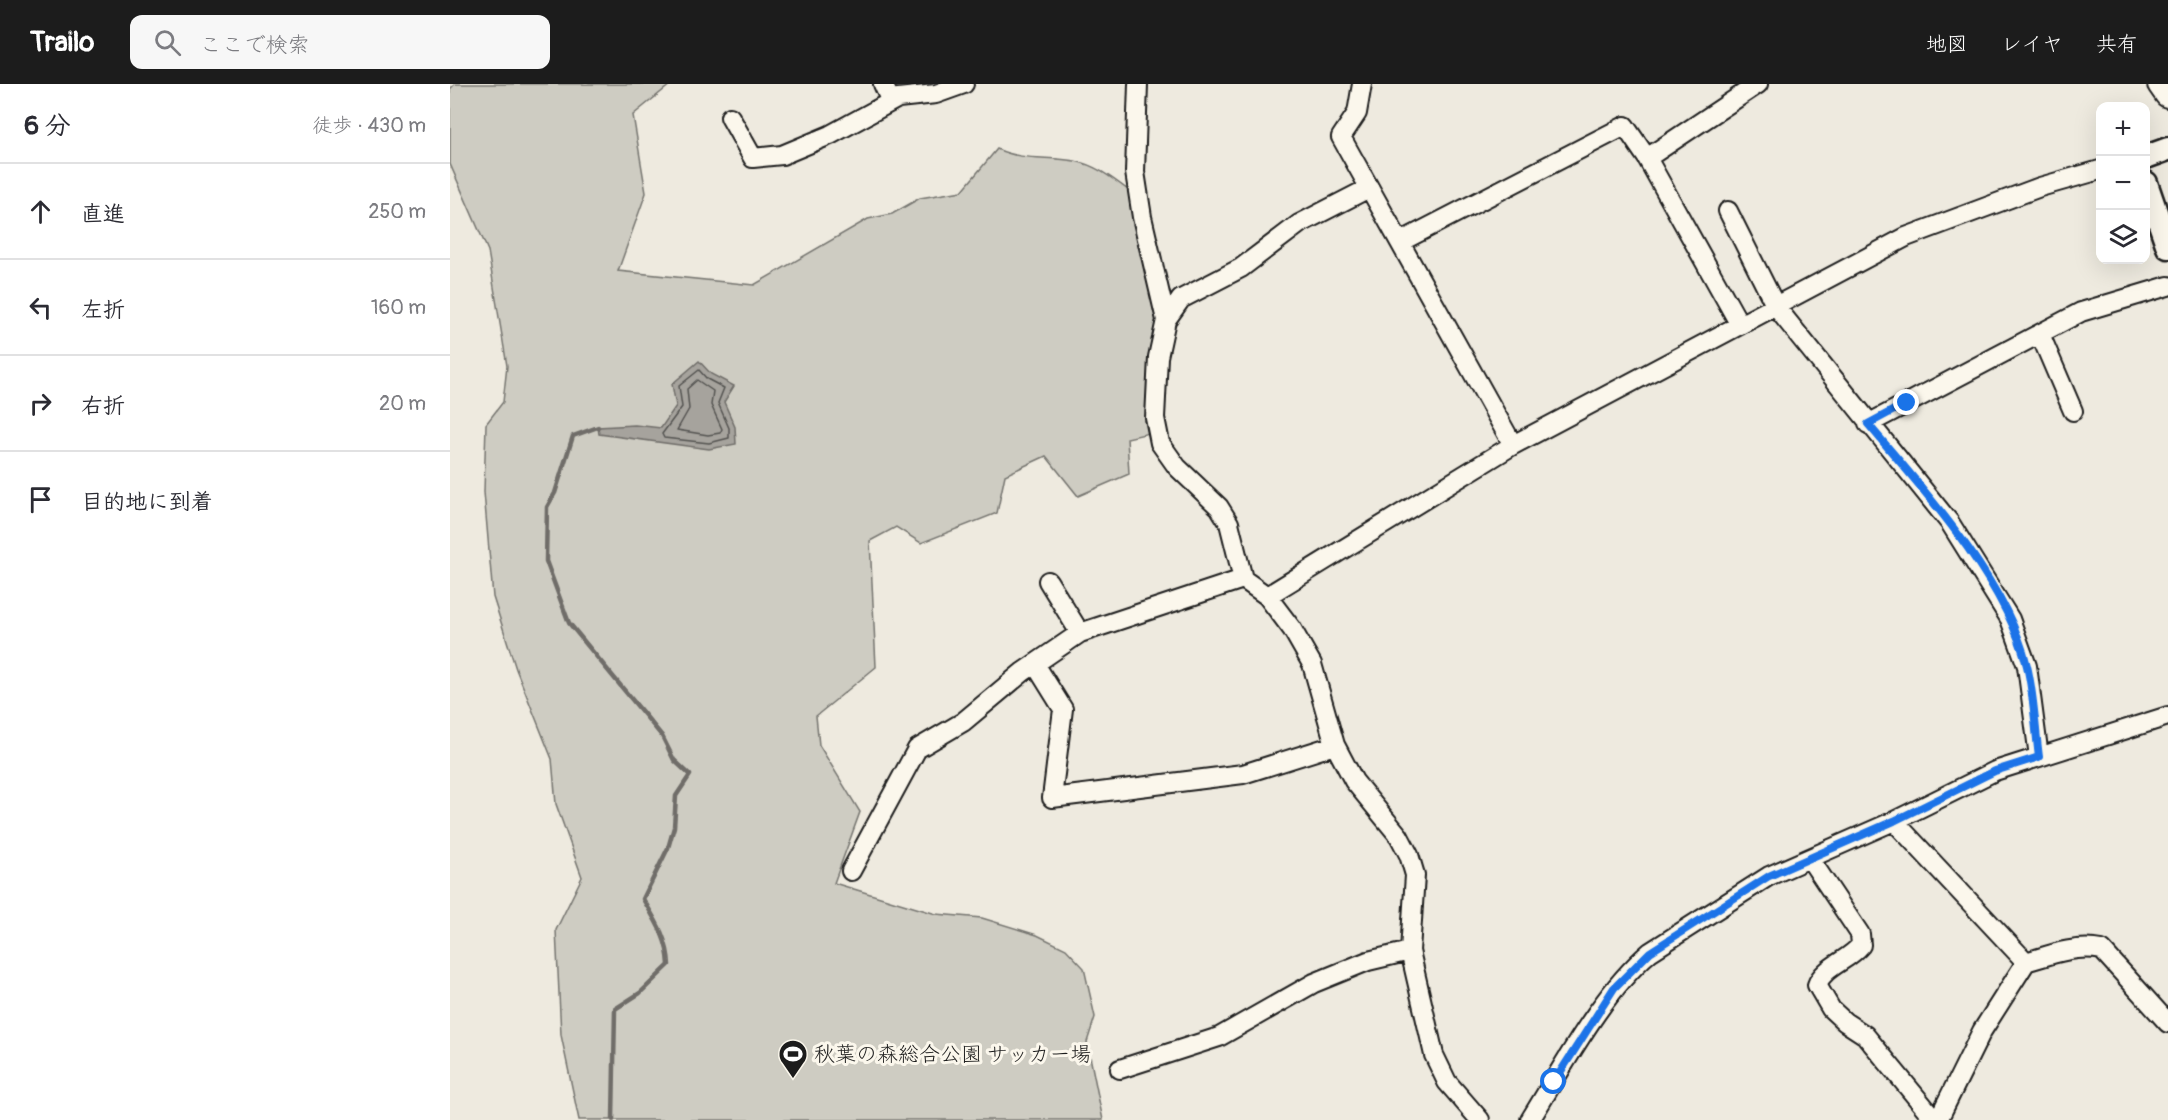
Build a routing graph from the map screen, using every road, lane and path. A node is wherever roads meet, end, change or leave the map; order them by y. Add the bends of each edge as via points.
1 (883, 84) edge
2 (964, 84) edge
3 (1137, 84) edge
4 (1362, 84) edge
5 (1758, 84) edge
6 (2161, 84) edge
7 (2168, 94) edge
8 (891, 102) junction
9 (730, 117) dead end
10 (2168, 149) edge
11 (2148, 156) edge
12 (1647, 158) junction
13 (2096, 171) edge
14 (1369, 188) junction
15 (2150, 197) edge
16 (1728, 211) dead end
17 (1400, 242) junction
18 (2168, 248) edge
19 (2168, 286) edge
20 (1776, 307) junction
21 (1166, 320) junction
22 (1740, 325) junction
23 (2040, 334) junction
24 (2073, 411) dead end
25 (1868, 424) junction
26 (1513, 445) junction
27 (1243, 579) junction
28 (1048, 581) dead end
29 (1267, 596) junction
30 (1080, 633) junction
31 (1035, 664) junction
32 (2168, 716) edge
33 (1335, 745) junction
34 (2039, 757) junction
35 (1894, 821) junction
36 (1810, 859) junction
37 (851, 871) dead end
38 (1410, 951) junction
39 (2026, 962) junction
40 (2168, 1023) edge
41 (1120, 1068) dead end
42 (1480, 1120) edge
43 (1530, 1120) edge
44 (1937, 1120) edge

1 - 8 street
2 - 8 street via 936,94
3 - 21 street via 1135,172
4 - 14 street via 1357,113 1341,137
5 - 12 street
6 - 7 main road
8 - 9 street via 830,135 782,155 753,158
10 - 11 street
12 - 17 street via 1625,126
12 - 22 street
13 - 20 street via 2040,187 1906,237
14 - 17 street
14 - 21 street via 1299,224 1240,268 1181,299
15 - 18 street
16 - 20 street
17 - 26 street
19 - 23 street via 2081,312
20 - 22 street
20 - 25 street
21 - 27 street via 1157,377 1155,418 1160,443 1177,467 1219,507 1228,523
22 - 26 street
23 - 24 street
23 - 25 street
25 - 34 street via 1950,523 2010,619 2027,666
26 - 29 street
27 - 29 street
27 - 30 street
28 - 30 street
29 - 33 street via 1312,664
30 - 31 street
31 - 33 street via 1063,709 1052,798 1243,774
31 - 37 street via 963,722 917,749
32 - 34 street
33 - 38 street via 1354,781 1399,836 1409,855 1415,875
34 - 35 street via 1995,771
35 - 36 street
35 - 39 street
36 - 43 street via 1769,876 1634,966 1614,988
36 - 44 street via 1860,934 1861,945 1853,955 1820,976 1817,985 1831,1009 1865,1035
38 - 41 street via 1368,962 1314,984 1219,1037
38 - 42 street via 1434,1055 1446,1082
39 - 40 street via 2068,950 2102,950
39 - 44 street via 1982,1031

